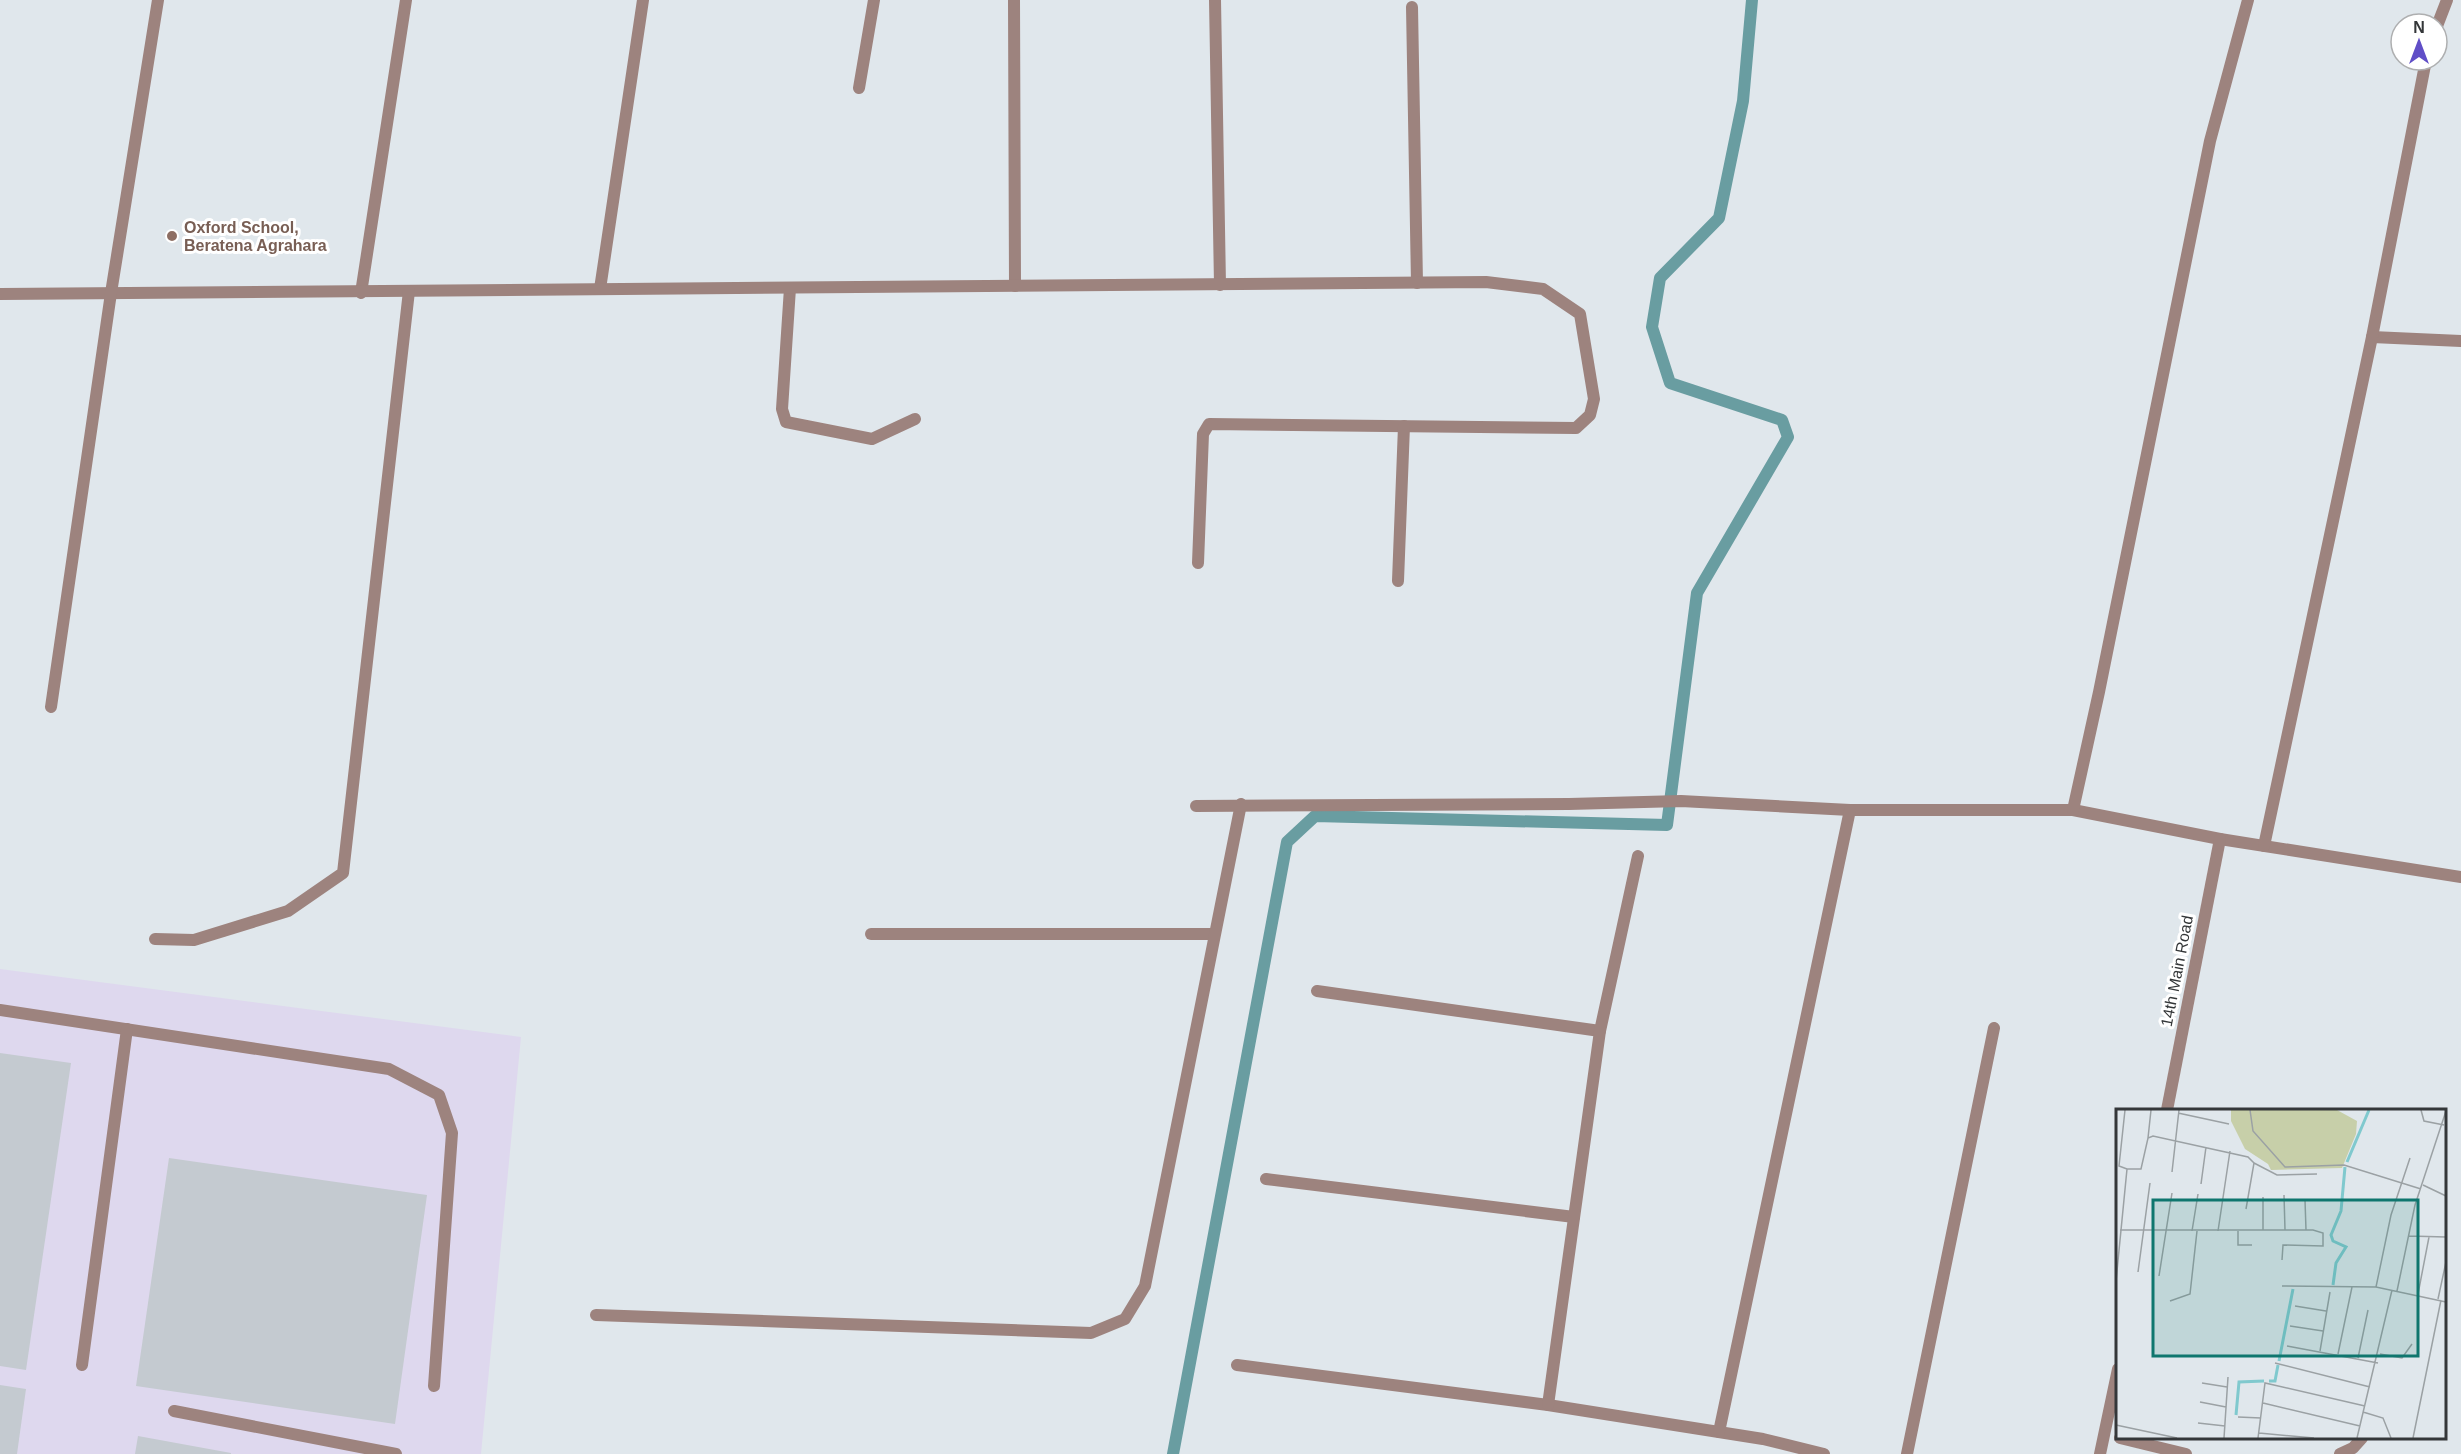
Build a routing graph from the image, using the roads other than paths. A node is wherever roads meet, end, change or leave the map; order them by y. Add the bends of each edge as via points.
1 (158, 0) edge
2 (406, 0) edge
3 (643, 0) edge
4 (874, 0) edge
5 (1014, 0) edge
6 (1215, 0) edge
7 (2248, 0) edge
8 (1412, 7) dead end
9 (2424, 72) edge
10 (859, 88) dead end
11 (1417, 282) junction
12 (1220, 285) junction
13 (1015, 286) junction
14 (790, 288) junction
15 (600, 289) junction
16 (409, 291) junction
17 (111, 293) junction
18 (361, 293) junction
19 (0, 294) edge
20 (2372, 337) junction
21 (2461, 341) edge
22 (915, 419) dead end
23 (1404, 426) junction
24 (1198, 563) dead end
25 (1398, 581) dead end
26 (51, 707) dead end
27 (1241, 804) junction
28 (1196, 806) dead end
29 (1850, 810) junction
30 (2073, 810) junction
31 (2220, 839) junction
32 (2264, 846) junction
33 (1638, 856) dead end
34 (2461, 877) edge
35 (871, 934) dead end
36 (1214, 934) junction
37 (155, 939) dead end
38 (1317, 991) dead end
39 (0, 1010) edge
40 (1994, 1028) dead end
41 (126, 1029) junction
42 (1600, 1031) junction
43 (2167, 1109) edge
44 (1266, 1179) dead end
45 (1574, 1217) junction
46 (596, 1315) dead end
47 (82, 1365) dead end
48 (1237, 1365) dead end
49 (434, 1386) dead end
50 (2116, 1403) edge
51 (1548, 1405) junction
52 (174, 1411) dead end
53 (1719, 1432) junction
54 (2114, 1436) edge
55 (2126, 1439) edge
56 (2360, 1439) edge
57 (396, 1454) edge
58 (1824, 1454) edge
59 (1907, 1454) edge
60 (2100, 1454) edge
61 (2186, 1454) edge
62 (2340, 1454) edge

1 - 17 street
2 - 18 street
3 - 15 street
4 - 10 street
5 - 13 street
6 - 12 street
7 - 30 street via 2210,141
8 - 11 street
9 - 20 street
11 - 12 street
11 - 23 street via 1486,282 1543,289 1580,314 1594,399 1590,415 1576,428
12 - 13 street
13 - 14 street
14 - 15 street
14 - 22 street via 782,409 786,422 872,439
15 - 16 street
16 - 18 street
16 - 37 street via 343,873 288,911 194,940
17 - 18 street
17 - 19 street
17 - 26 street
20 - 21 street
20 - 32 street
23 - 24 street via 1209,424 1203,434
23 - 25 street
27 - 28 street
27 - 29 street via 1681,801
27 - 36 street
29 - 30 street
29 - 53 street
30 - 31 street
31 - 32 street
31 - 43 street, 14th Main Road
32 - 34 street
33 - 42 street
35 - 36 street
36 - 46 street via 1145,1286 1125,1319 1091,1333
38 - 42 street
39 - 41 street
40 - 59 street
41 - 47 street
41 - 49 street via 389,1070 439,1095 452,1132
42 - 45 street
44 - 45 street
45 - 51 street
48 - 51 street
50 - 54 street
51 - 53 street
52 - 57 street
53 - 58 street
54 - 60 street
55 - 61 street
56 - 62 street

